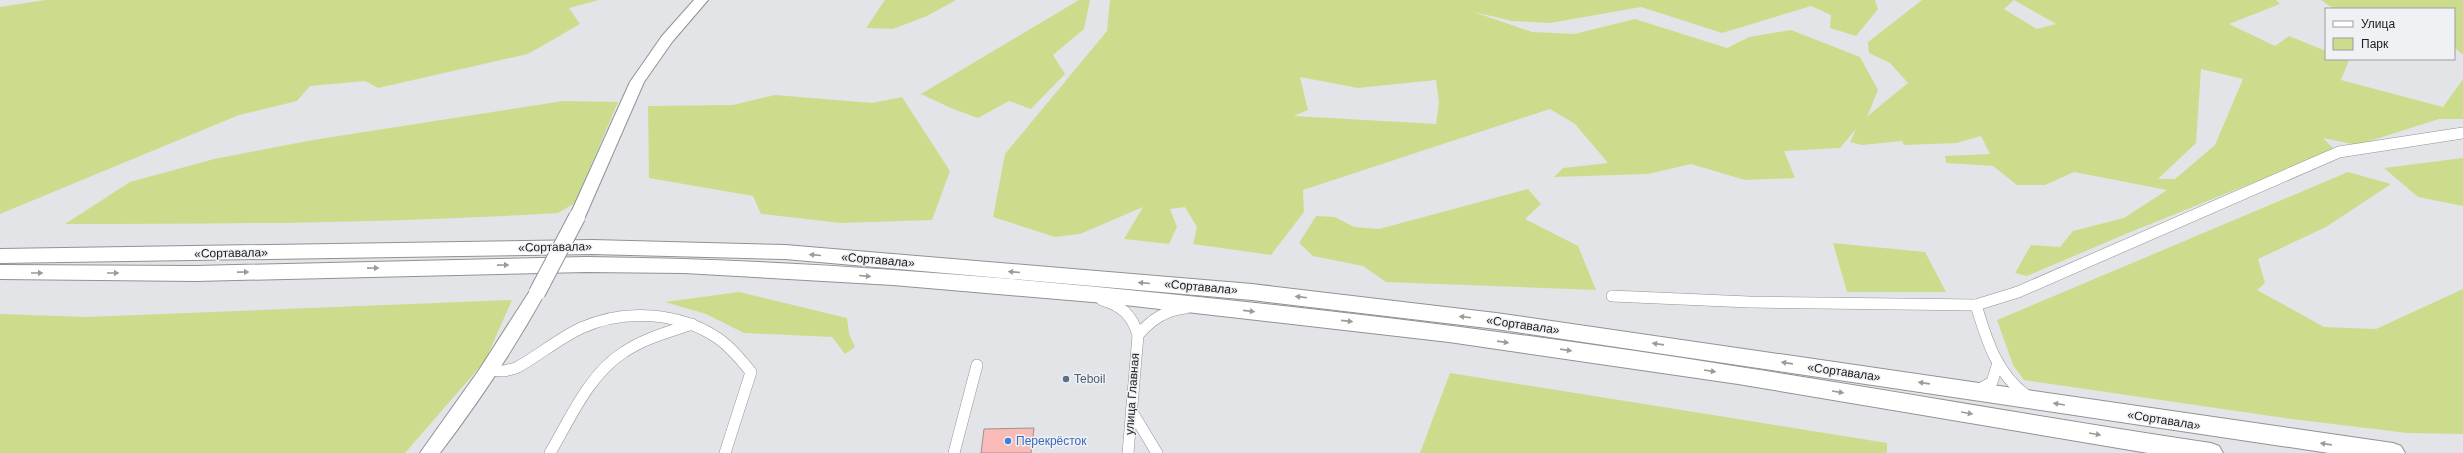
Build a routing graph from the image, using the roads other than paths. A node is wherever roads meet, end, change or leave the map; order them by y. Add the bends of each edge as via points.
1 (701, 0) edge
2 (2463, 133) edge
3 (0, 256) edge
4 (0, 272) edge
5 (1078, 294) junction
6 (1612, 296) dead end
7 (1976, 305) junction
8 (1219, 308) junction
9 (692, 324) junction
10 (1138, 335) junction
11 (977, 365) dead end
12 (1997, 366) junction
13 (490, 370) junction
14 (1976, 391) junction
15 (2032, 400) junction
16 (1132, 410) junction
17 (429, 453) edge
18 (550, 453) edge
19 (725, 453) edge
20 (954, 453) edge
21 (1128, 453) edge
22 (1157, 453) edge
23 (2211, 453) edge
24 (2393, 453) edge

1 - 13 street, bridge via 667,38 636,82 577,217 537,293
2 - 7 street via 2340,152 2018,292
14 -> 3 highway, «Сортавала» via 1496,321 1252,292 785,252 592,247
4 -> 5 highway, «Сортавала» via 167,273 583,264 775,269
5 - 8 highway, «Сортавала»
5 - 10 street via 1111,302 1126,309 1134,321
6 - 7 street via 1749,302
7 - 12 street
8 - 10 street via 1180,308 1168,311 1151,321
8 -> 23 highway, «Сортавала» via 1360,322 1672,365
9 - 13 street via 679,319 631,316 592,324 516,368 504,371
9 - 18 street via 637,345 615,358 600,373
9 - 19 street via 711,333 739,355 751,372
10 - 16 street, улица Главная
11 - 20 street
12 - 14 street via 1990,387
12 - 15 street via 2008,382
13 - 17 street
14 - 15 highway, «Сортавала»
24 -> 15 highway, «Сортавала»
16 - 21 street, улица Главная
16 - 22 street

